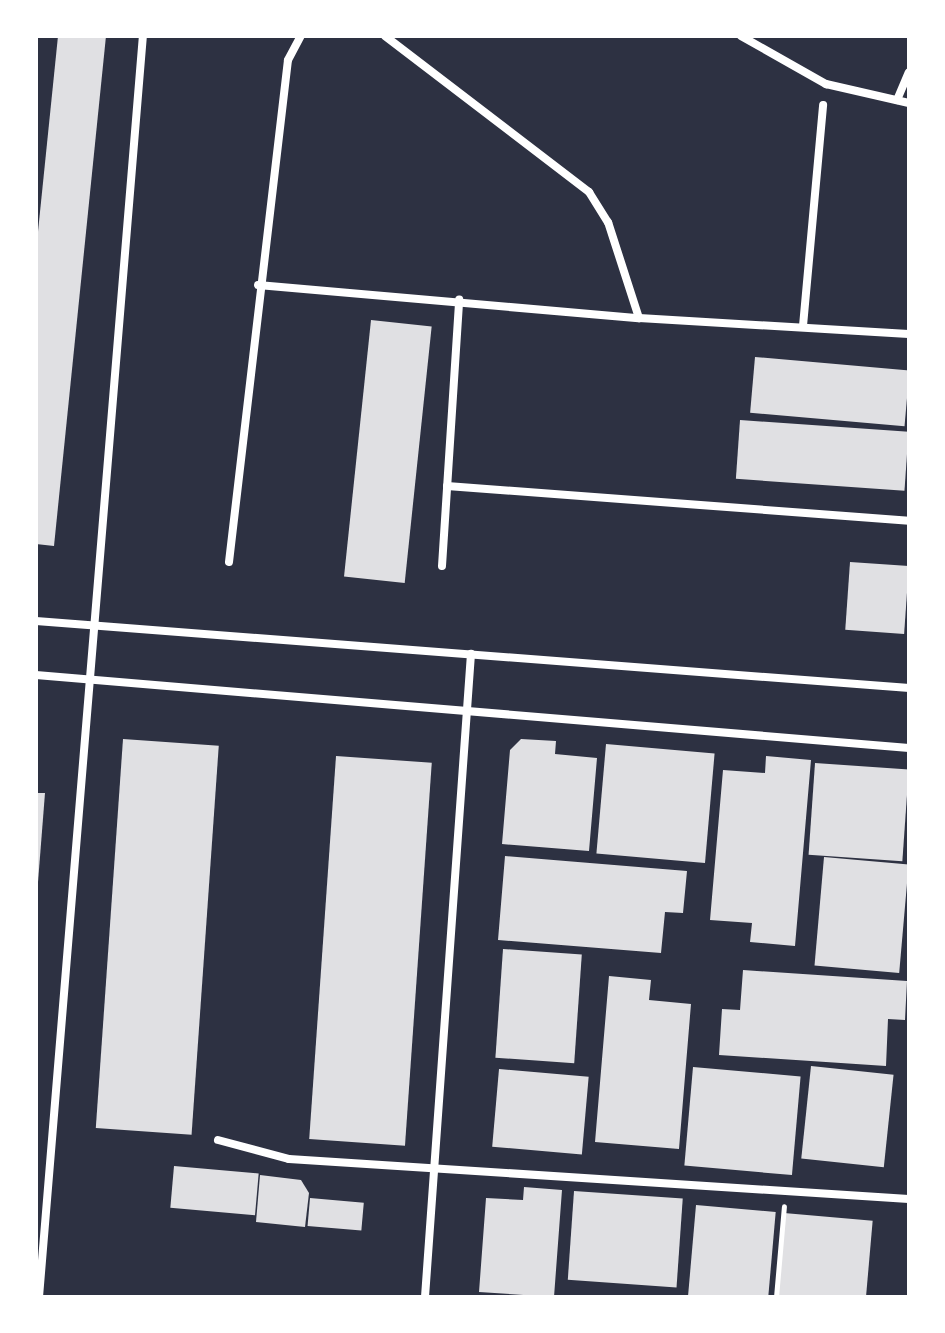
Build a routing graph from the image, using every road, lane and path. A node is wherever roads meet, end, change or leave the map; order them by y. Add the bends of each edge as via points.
1 (143, 36) edge
2 (301, 36) edge
3 (385, 36) edge
4 (741, 36) edge
5 (909, 72) edge
6 (897, 100) junction
7 (909, 103) edge
8 (823, 105) dead end
9 (258, 285) junction
10 (459, 300) junction
11 (639, 318) junction
12 (803, 326) junction
13 (909, 334) edge
14 (447, 486) junction
15 (909, 521) edge
16 (229, 562) dead end
17 (442, 566) dead end
18 (36, 621) edge
19 (92, 624) junction
20 (471, 654) junction
21 (36, 675) edge
22 (88, 678) junction
23 (909, 688) edge
24 (467, 713) junction
25 (909, 748) edge
26 (218, 1140) dead end
27 (36, 1150) edge
28 (49, 1151) junction
29 (435, 1169) junction
30 (785, 1189) junction
31 (909, 1199) edge
32 (39, 1297) edge
33 (425, 1297) edge
34 (776, 1297) edge

1 - 19 street
2 - 9 street via 288,60
3 - 11 street via 589,192 608,222
4 - 6 street via 826,84
5 - 6 street
6 - 7 street
8 - 12 street
9 - 10 street
9 - 16 street
10 - 11 street
10 - 14 street
11 - 12 street
12 - 13 street
14 - 15 street
14 - 17 street
18 - 19 street
19 - 20 street
19 - 22 street
20 - 23 street
20 - 24 street
21 - 22 street
22 - 24 street
22 - 28 street
24 - 25 street
24 - 29 street
26 - 29 street via 289,1159
27 - 28 street
28 - 32 street
29 - 30 street
29 - 33 street
30 - 31 street
30 - 34 path

